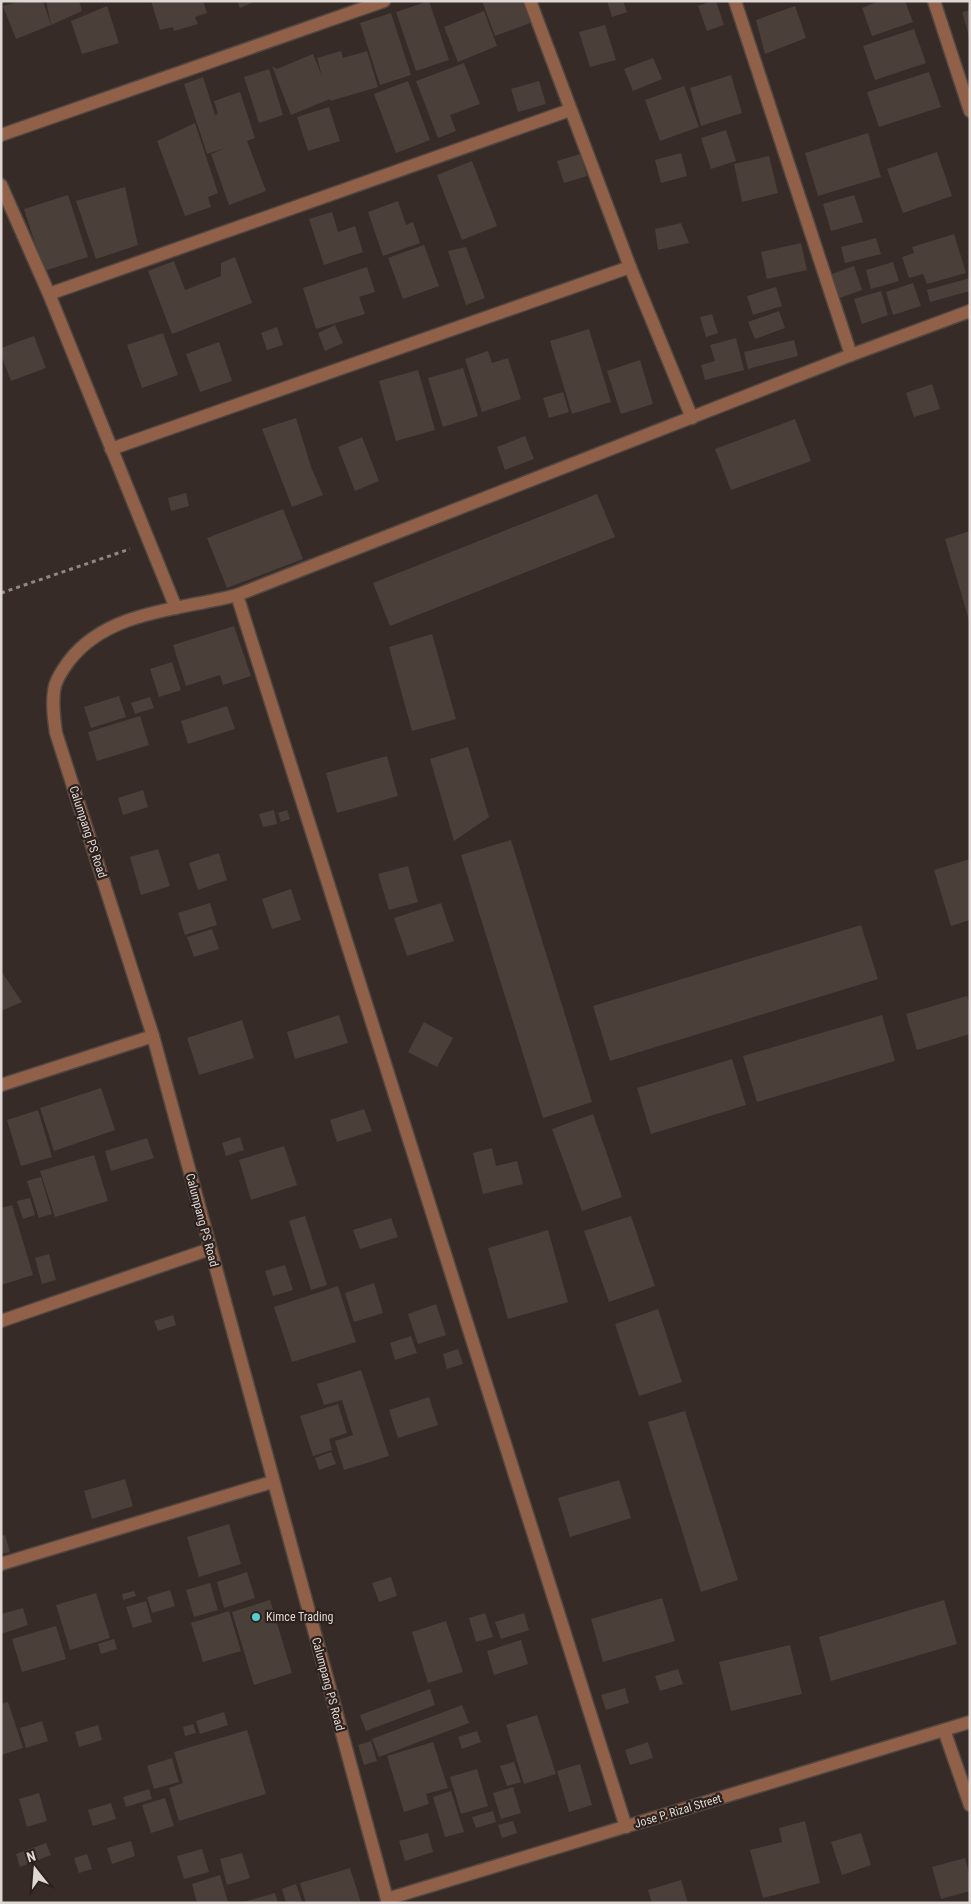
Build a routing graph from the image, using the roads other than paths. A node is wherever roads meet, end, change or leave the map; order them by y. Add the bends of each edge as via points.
1 (384, 1) edge
2 (530, 1) edge
3 (735, 1) edge
4 (934, 1) edge
5 (570, 110) junction
6 (970, 111) edge
7 (1, 135) edge
8 (1, 186) edge
9 (630, 267) junction
10 (49, 294) junction
11 (970, 311) edge
12 (851, 355) junction
13 (692, 418) junction
14 (111, 449) junction
15 (238, 595) junction
16 (176, 608) junction
17 (153, 1036) junction
18 (1, 1085) edge
19 (210, 1249) junction
20 (1, 1321) edge
21 (272, 1482) junction
22 (1, 1564) edge
23 (970, 1722) edge
24 (944, 1730) junction
25 (970, 1805) edge
26 (626, 1827) junction
27 (388, 1901) edge

1 - 7 street
2 - 5 street
3 - 12 street
4 - 6 street
5 - 9 street
5 - 10 street
8 - 10 street
9 - 13 street
9 - 14 street
10 - 14 street
11 - 12 street, Calumpang PS Road
12 - 13 street, Calumpang PS Road
13 - 15 street, Calumpang PS Road
14 - 16 street
15 - 16 street, Calumpang PS Road
15 - 26 street
16 - 17 street, Calumpang PS Road via 132,618 103,632 75,653 62,670 54,690 56,733
17 - 18 street
17 - 19 street, Calumpang PS Road
19 - 20 street
19 - 21 street, Calumpang PS Road
21 - 22 street
21 - 27 street, Calumpang PS Road
23 - 24 street, Jose P. Rizal Street
24 - 25 street
24 - 26 street, Jose P. Rizal Street
26 - 27 street, Jose P. Rizal Street

